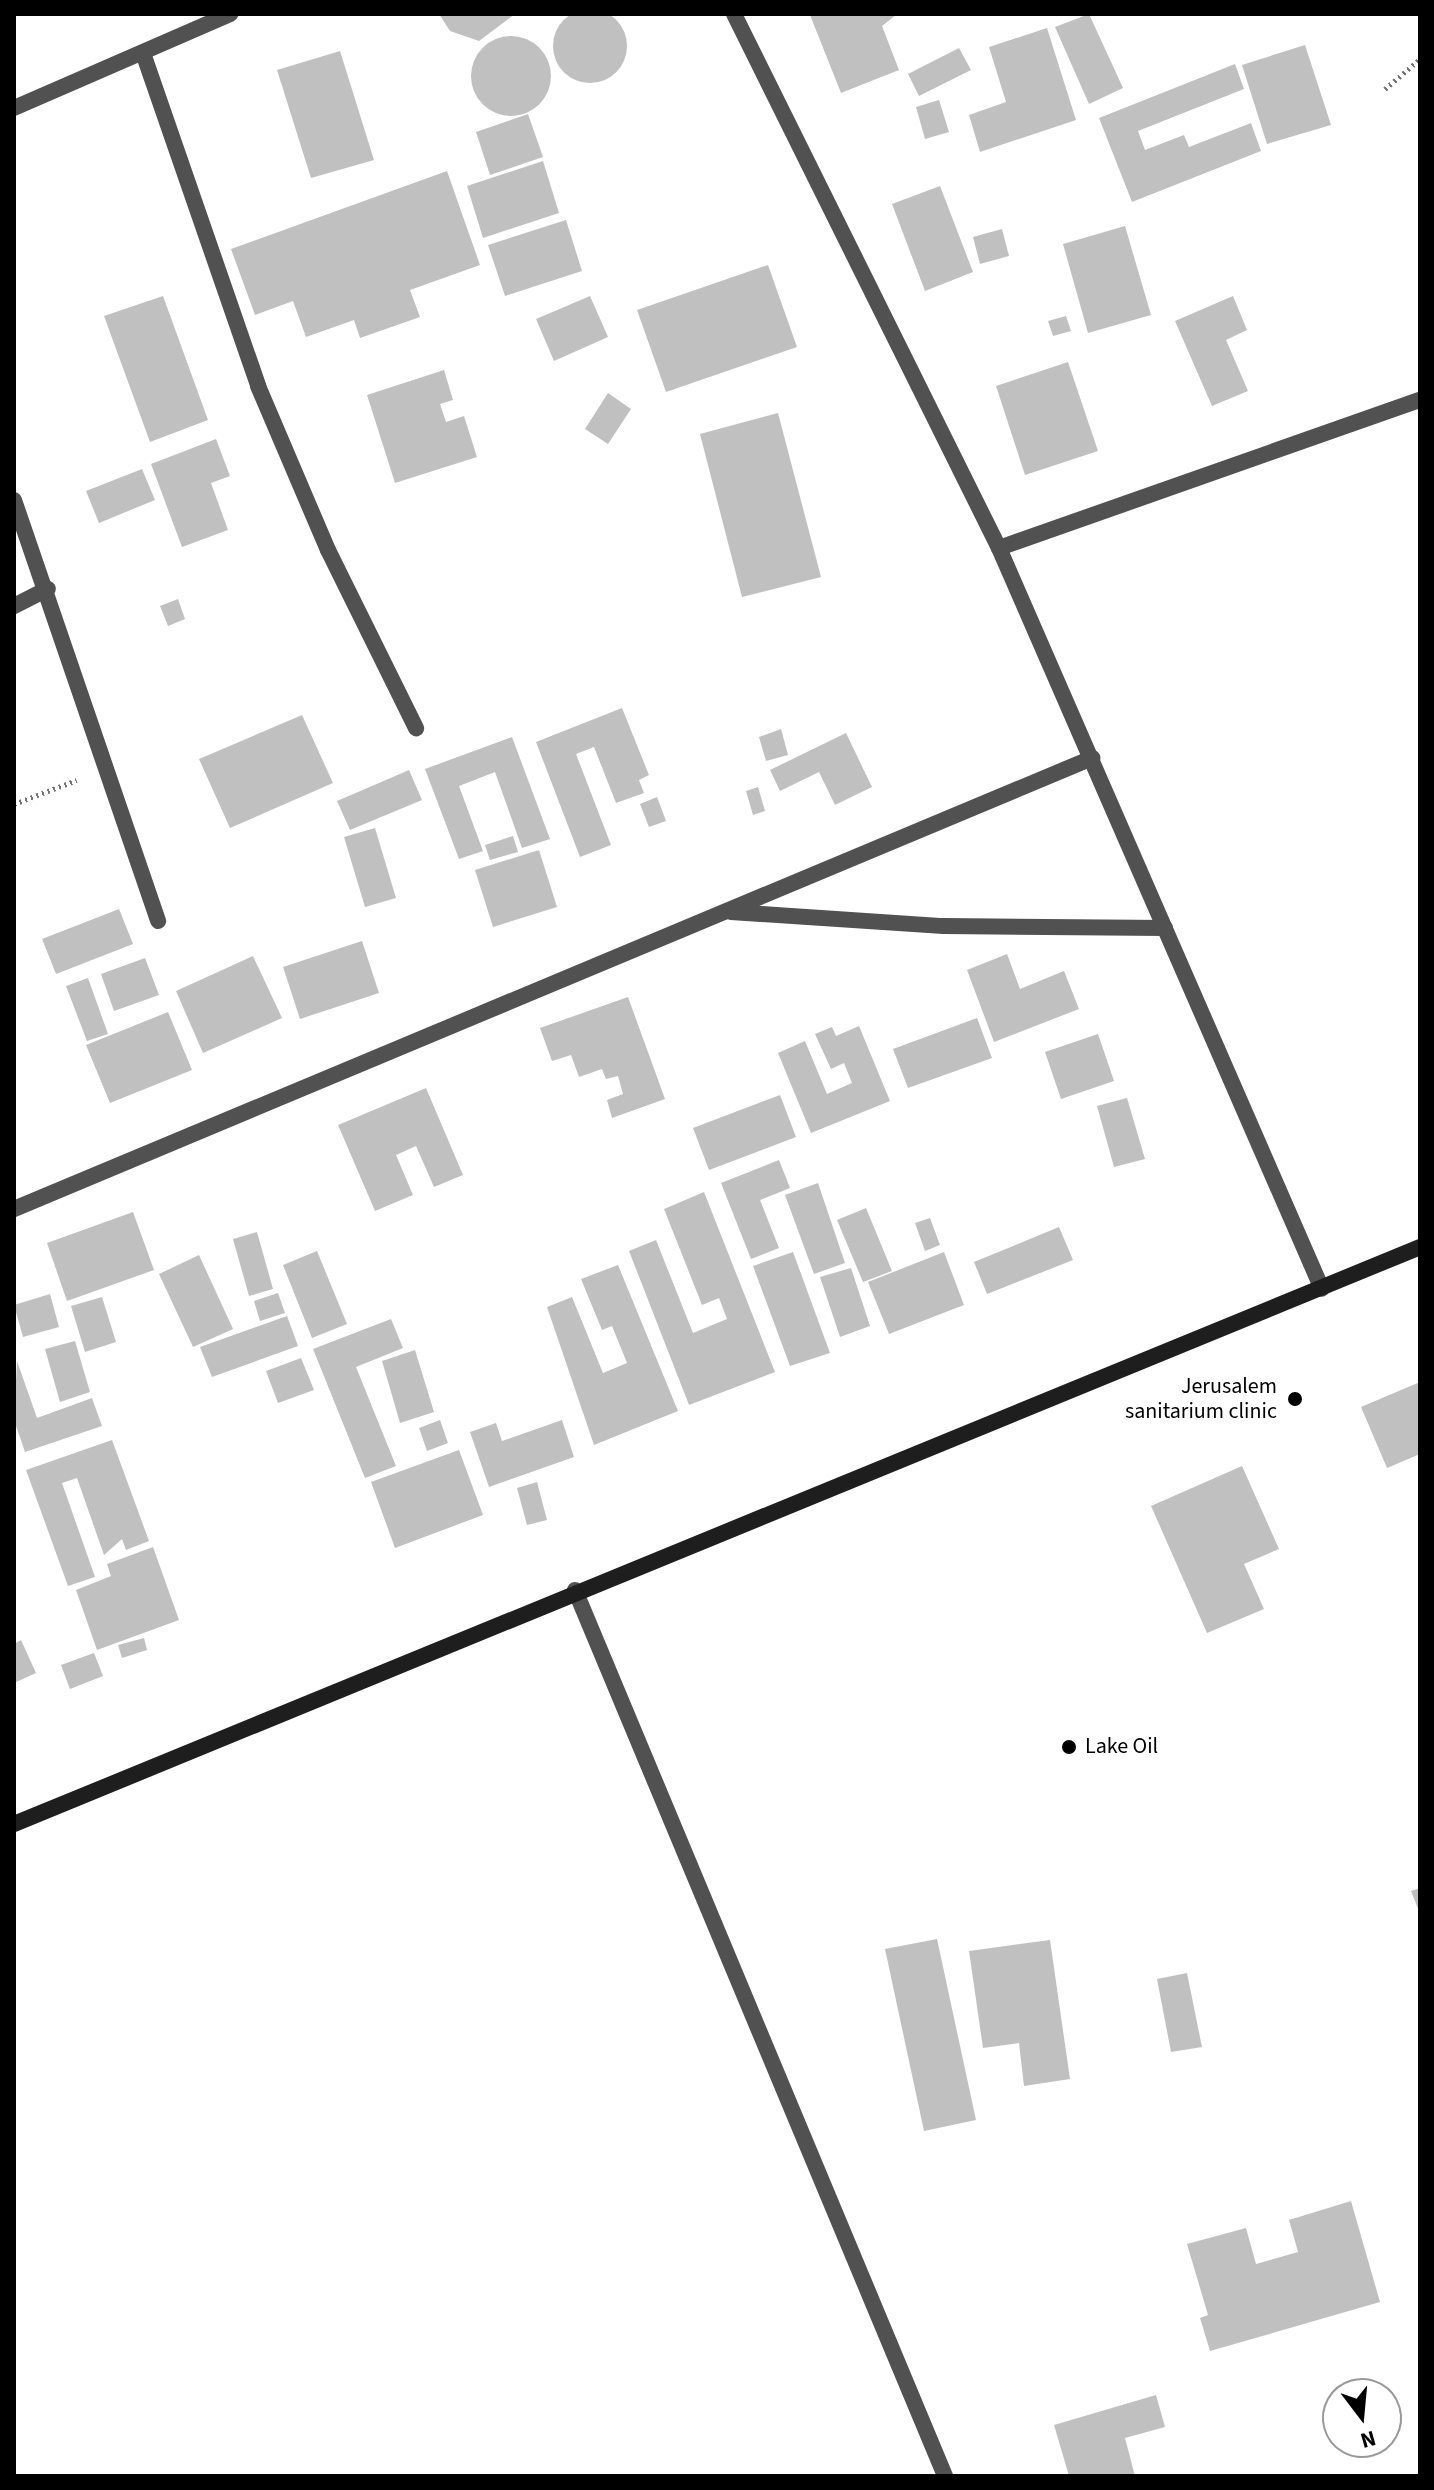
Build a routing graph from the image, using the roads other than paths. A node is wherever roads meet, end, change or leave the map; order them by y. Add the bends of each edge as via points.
1 (230, 14) edge
2 (734, 14) edge
3 (143, 53) junction
4 (14, 108) edge
5 (1420, 400) edge
6 (14, 500) edge
7 (999, 548) junction
8 (48, 589) junction
9 (14, 606) edge
10 (416, 728) dead end
11 (1092, 758) junction
12 (728, 912) junction
13 (158, 921) dead end
14 (1165, 928) junction
15 (14, 1209) edge
16 (1420, 1247) edge
17 (1322, 1289) junction
18 (575, 1590) junction
19 (15, 1820) edge
20 (945, 2476) edge

1 - 3 street
2 - 7 street
3 - 4 street
3 - 10 street via 258,386 328,550
5 - 7 street
6 - 8 street
7 - 11 street
8 - 9 street
8 - 13 street
11 - 12 street
11 - 14 street
12 - 14 street via 958,927
12 - 15 street
14 - 17 street
16 - 17 street
17 - 18 street
18 - 19 street
18 - 20 street

